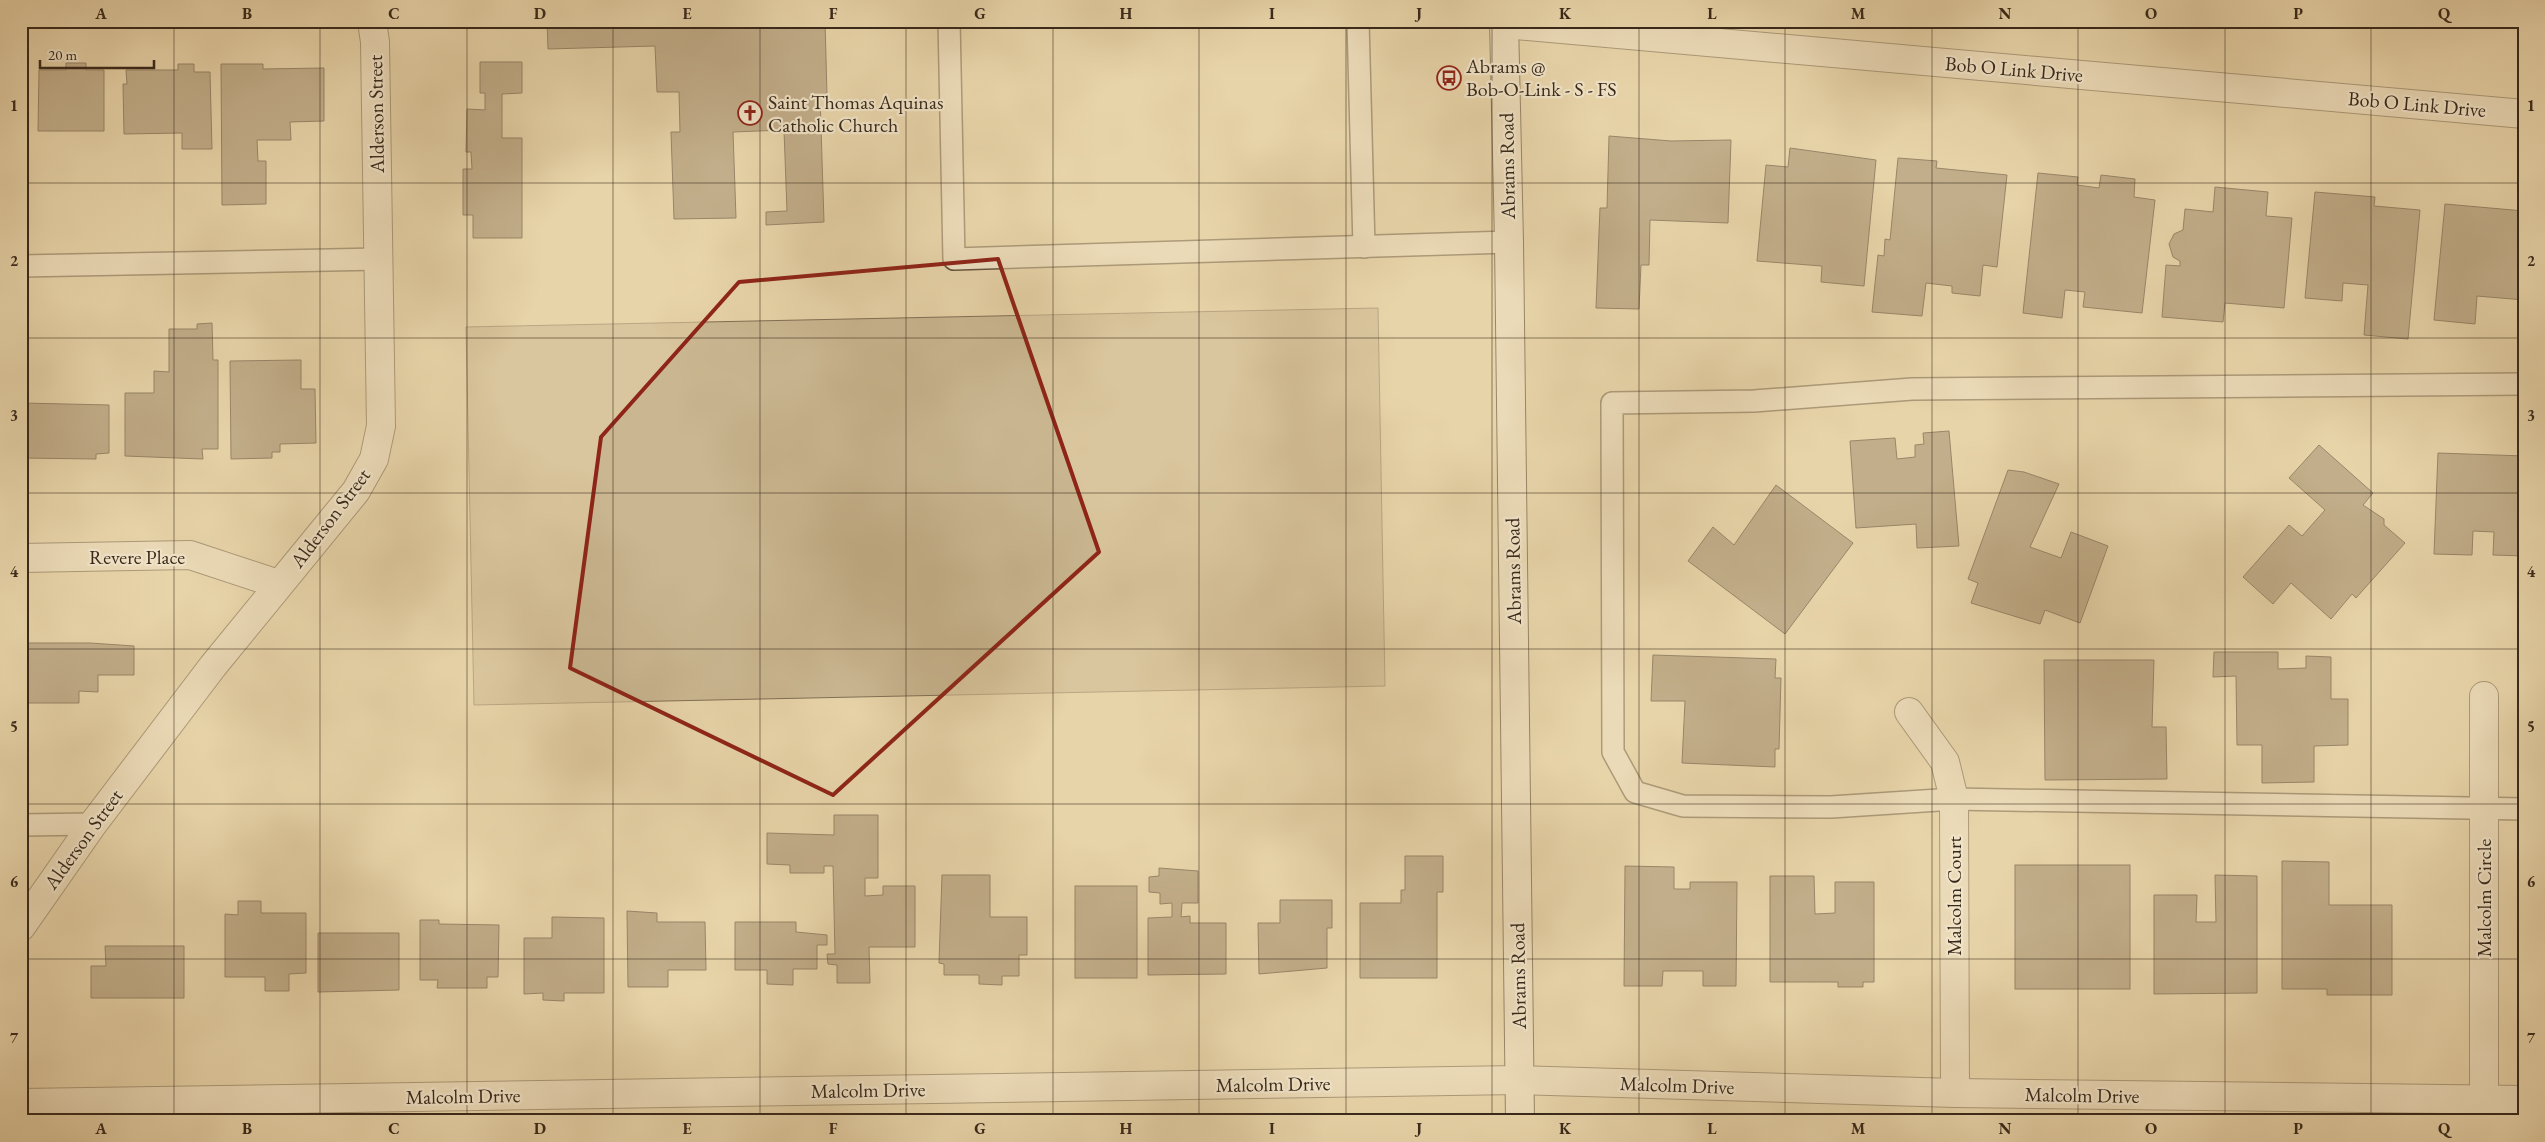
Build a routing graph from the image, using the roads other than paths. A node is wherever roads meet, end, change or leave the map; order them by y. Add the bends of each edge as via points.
1 (372, 21) edge
2 (949, 21) edge
3 (1358, 21) edge
4 (1504, 23) edge
5 (2524, 114) edge
6 (1509, 242) junction
7 (1364, 246) junction
8 (379, 259) junction
9 (21, 266) edge
10 (2524, 384) edge
11 (21, 558) edge
12 (278, 584) junction
13 (2484, 696) dead end
14 (1909, 712) dead end
15 (1954, 800) junction
16 (2484, 808) junction
17 (2524, 809) edge
18 (93, 824) junction
19 (21, 825) edge
20 (21, 927) edge
21 (1519, 1080) junction
22 (1955, 1093) junction
23 (2484, 1100) junction
24 (2524, 1100) edge
25 (21, 1103) edge
26 (1520, 1121) edge

1 - 8 street, Alderson Street
2 - 7 lane via 954,259
3 - 7 lane
4 - 5 street, Bob O Link Drive
4 - 6 street, Abrams Road
6 - 7 lane
6 - 21 street, Abrams Road
8 - 9 lane
8 - 12 street, Alderson Street via 381,426 374,459 356,491
10 - 15 lane via 1912,389 1754,401 1612,403 1613,752 1635,792 1683,806 1831,807
11 - 12 street, Revere Place via 190,555
12 - 18 street, Alderson Street
13 - 16 street, Malcolm Circle
14 - 15 street, Malcolm Court via 1945,762
15 - 16 lane
15 - 22 street, Malcolm Court
16 - 17 lane
16 - 23 street, Malcolm Circle
18 - 19 lane
18 - 20 street, Alderson Street
21 - 22 street, Malcolm Drive
21 - 25 street, Malcolm Drive
21 - 26 street, Abrams Road
22 - 23 street, Malcolm Drive
23 - 24 street, Malcolm Drive

